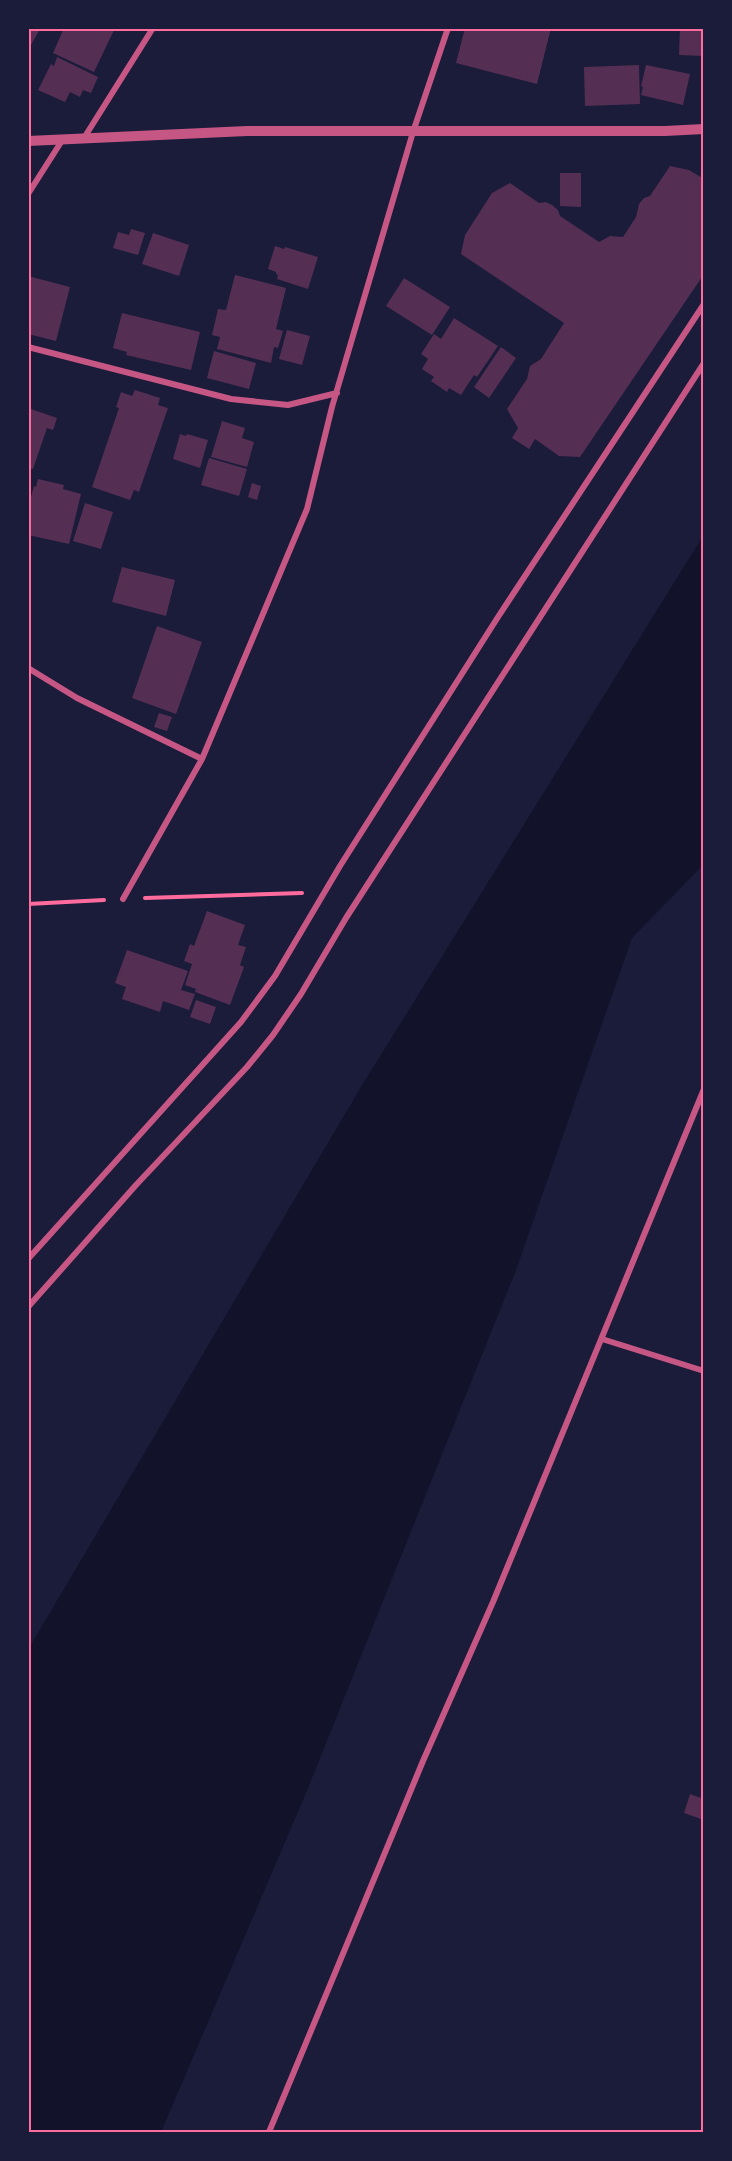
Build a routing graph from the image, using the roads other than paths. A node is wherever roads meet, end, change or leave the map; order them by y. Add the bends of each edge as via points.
1 (153, 28) edge
2 (448, 28) edge
3 (704, 129) edge
4 (413, 132) junction
5 (63, 139) junction
6 (84, 139) junction
7 (28, 141) edge
8 (28, 194) edge
9 (704, 304) edge
10 (28, 347) edge
11 (704, 363) edge
12 (337, 393) junction
13 (28, 668) edge
14 (202, 759) junction
15 (123, 899) road end
16 (704, 1089) edge
17 (28, 1259) edge
18 (28, 1307) edge
19 (602, 1339) junction
20 (704, 1371) edge
21 (269, 2133) edge

1 - 6 street
2 - 4 street
3 - 4 street
4 - 6 street via 247,131
4 - 12 street
5 - 6 street
5 - 7 street
5 - 8 street
9 - 17 street via 498,617 274,976 241,1022
10 - 12 street via 231,399 288,405
11 - 18 street via 273,1035
12 - 14 street via 307,509
13 - 14 street via 77,698
14 - 15 street
16 - 19 street
19 - 20 street
19 - 21 street

